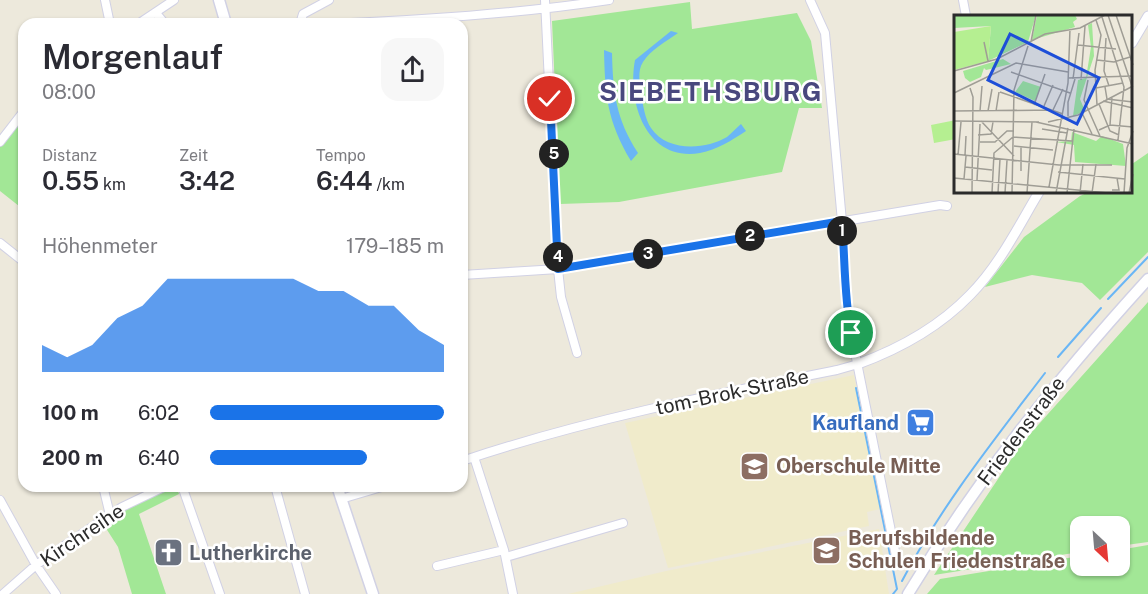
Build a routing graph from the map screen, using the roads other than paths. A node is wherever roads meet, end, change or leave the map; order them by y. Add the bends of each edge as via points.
1 (105, 0) edge
2 (174, 0) edge
3 (219, 0) edge
4 (329, 0) edge
5 (545, 0) edge
6 (609, 0) edge
7 (810, 0) edge
8 (963, 0) edge
9 (545, 9) junction
10 (156, 13) junction
11 (966, 15) edge
12 (1148, 16) edge
13 (109, 18) edge
14 (148, 18) edge
15 (160, 18) edge
16 (224, 18) edge
17 (302, 18) edge
18 (460, 18) edge
19 (1133, 40) edge
20 (18, 118) edge
21 (0, 141) edge
22 (1039, 194) edge
23 (947, 206) dead end
24 (842, 221) junction
25 (0, 243) edge
26 (18, 257) edge
27 (558, 269) junction
28 (468, 275) edge
29 (1148, 279) edge
30 (577, 353) dead end
31 (858, 364) junction
32 (474, 457) junction
33 (468, 459) edge
34 (104, 492) edge
35 (153, 492) edge
36 (184, 492) edge
37 (277, 492) edge
38 (339, 492) edge
39 (365, 492) edge
40 (341, 499) junction
41 (0, 500) edge
42 (110, 515) junction
43 (623, 523) dead end
44 (505, 554) junction
45 (897, 561) dead end
46 (36, 565) junction
47 (437, 566) dead end
48 (3, 594) edge
49 (56, 594) edge
50 (220, 594) edge
51 (305, 594) edge
52 (373, 594) edge
53 (513, 594) edge
54 (908, 594) edge

1 - 13 street
2 - 10 street
3 - 16 main road
4 - 17 street
5 - 9 street
6 - 9 street
7 - 24 street via 825,33
8 - 11 street
9 - 18 street
9 - 27 street
10 - 14 street
10 - 15 street
12 - 19 street
20 - 21 street
22 - 31 street, tom-Brok-Straße via 993,267 970,295 923,332
23 - 24 street
24 - 27 street
24 - 31 street via 847,314
25 - 26 street
27 - 28 street
27 - 30 street via 561,297
29 - 54 main road, Friedenstraße via 1029,416
31 - 32 street, tom-Brok-Straße via 678,402
31 - 45 street
32 - 33 street, tom-Brok-Straße
32 - 44 street
34 - 42 street
35 - 42 street, Kirchreihe
36 - 50 street
37 - 51 street
38 - 40 main road
39 - 40 street
40 - 52 main road
41 - 46 street
42 - 46 street, Kirchreihe
43 - 44 street
44 - 47 street
44 - 53 street
46 - 48 street, Kirchreihe
46 - 49 street

